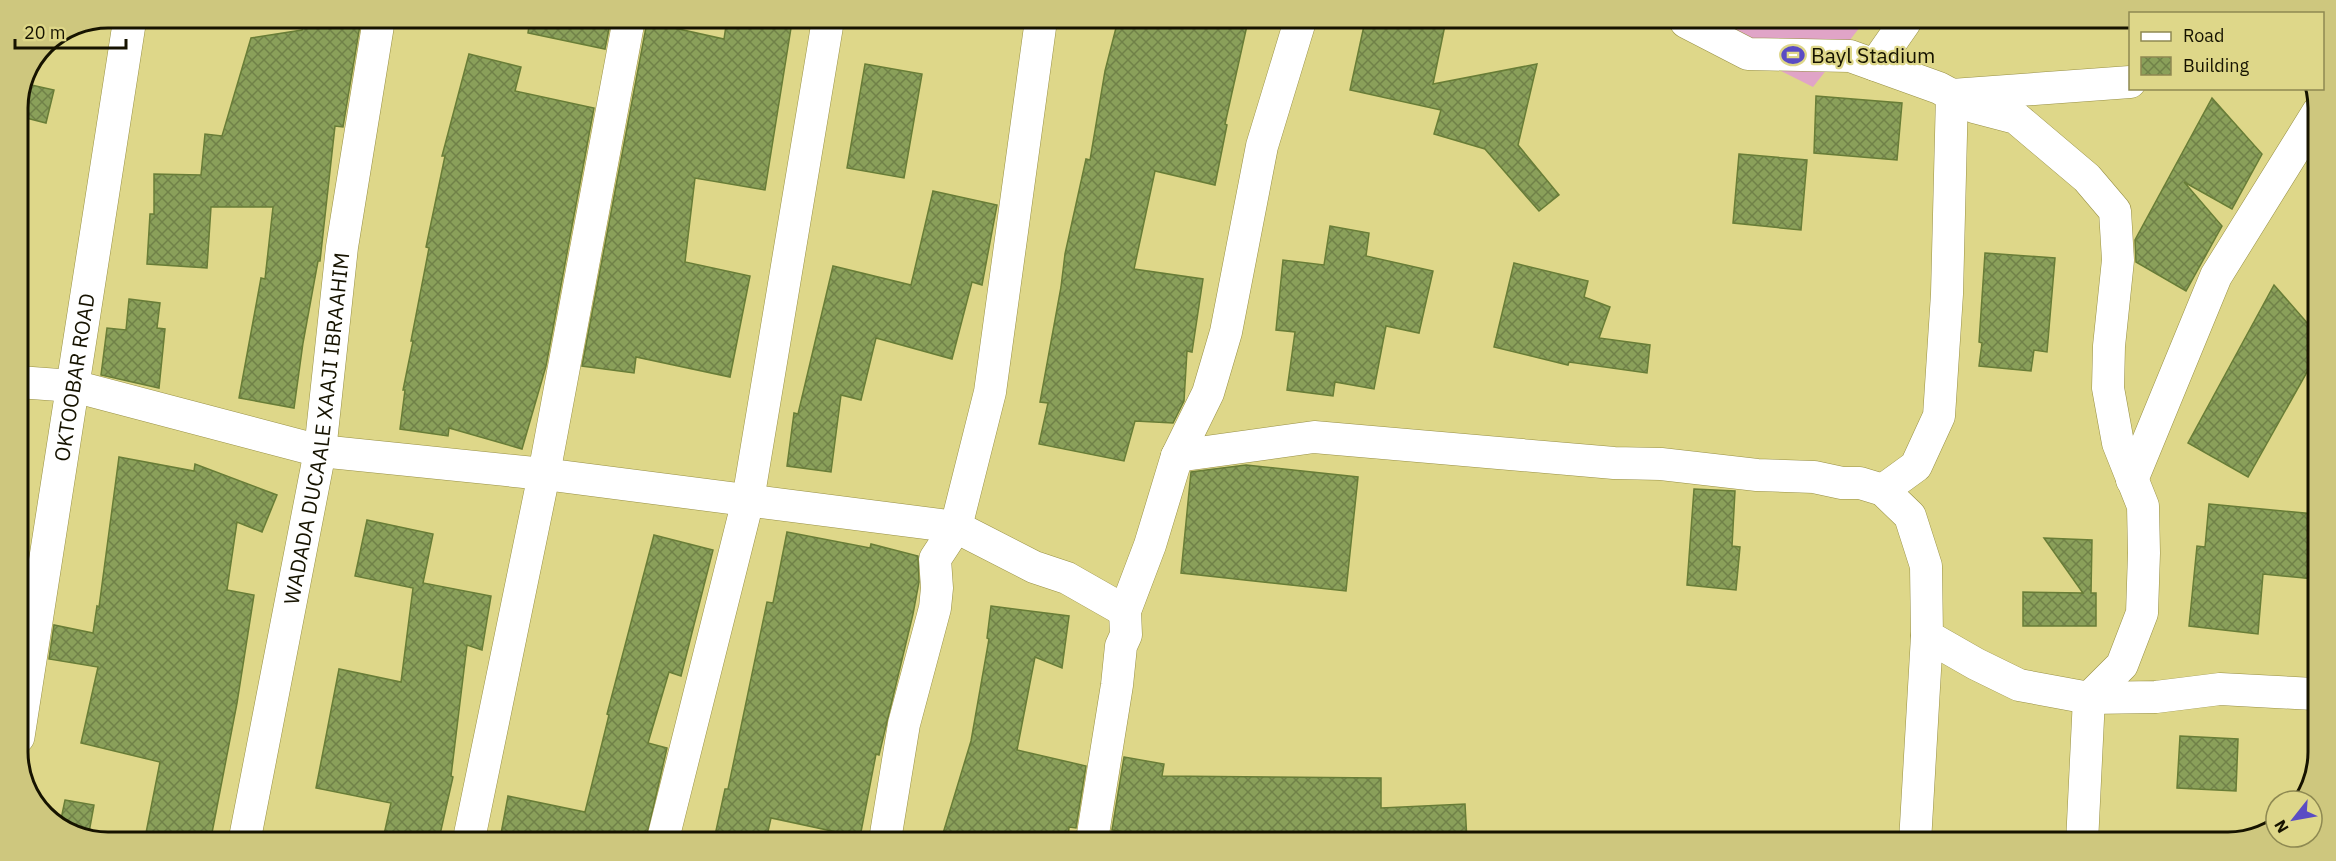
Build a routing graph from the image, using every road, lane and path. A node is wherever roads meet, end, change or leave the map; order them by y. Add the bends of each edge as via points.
1 (128, 28) edge
2 (378, 28) edge
3 (627, 28) edge
4 (827, 28) edge
5 (1040, 28) edge
6 (1298, 28) edge
7 (1698, 28) edge
8 (1901, 28) edge
9 (1875, 65) junction
10 (2129, 82) edge
11 (1952, 95) junction
12 (2307, 130) edge
13 (28, 383) edge
14 (73, 386) junction
15 (320, 451) junction
16 (1177, 456) junction
17 (544, 474) junction
18 (2133, 480) junction
19 (1883, 490) junction
20 (748, 500) junction
21 (956, 527) junction
22 (1125, 611) junction
23 (1927, 636) junction
24 (29, 668) edge
25 (2308, 694) edge
26 (2089, 698) junction
27 (246, 832) edge
28 (470, 832) edge
29 (665, 832) edge
30 (886, 832) edge
31 (1093, 832) edge
32 (1916, 832) edge
33 (2083, 832) edge

1 - 14 street, OKTOOBAR ROAD
2 - 15 street, WADADA DUCAALE XAAJI IBRAAHIM via 342,247
3 - 17 street
4 - 20 street
5 - 21 street via 990,392
6 - 16 street via 1262,146 1226,332 1208,393
7 - 9 street via 1748,54 1850,56
8 - 9 street
9 - 11 street
10 - 11 street
11 - 18 street via 1974,107 2016,118 2087,178 2115,211 2118,261 2108,388 2118,443
11 - 19 street via 1947,294 1939,416 1916,466
12 - 18 street via 2216,276
13 - 14 street
14 - 15 street
14 - 24 street, OKTOOBAR ROAD
15 - 17 street
15 - 27 street, WADADA DUCAALE XAAJI IBRAAHIM
16 - 19 street via 1314,437 1814,477
16 - 22 street
17 - 20 street
17 - 28 street
18 - 26 street via 2143,506 2142,613 2122,664
19 - 23 street via 1910,516 1926,566
20 - 21 street
20 - 29 street
21 - 22 street via 1034,567 1067,578
21 - 30 street via 935,559 934,608 904,724
22 - 31 street via 1126,635 1121,646
23 - 26 street via 2019,685
23 - 32 street
25 - 26 street via 2220,689 2156,697
26 - 33 street

